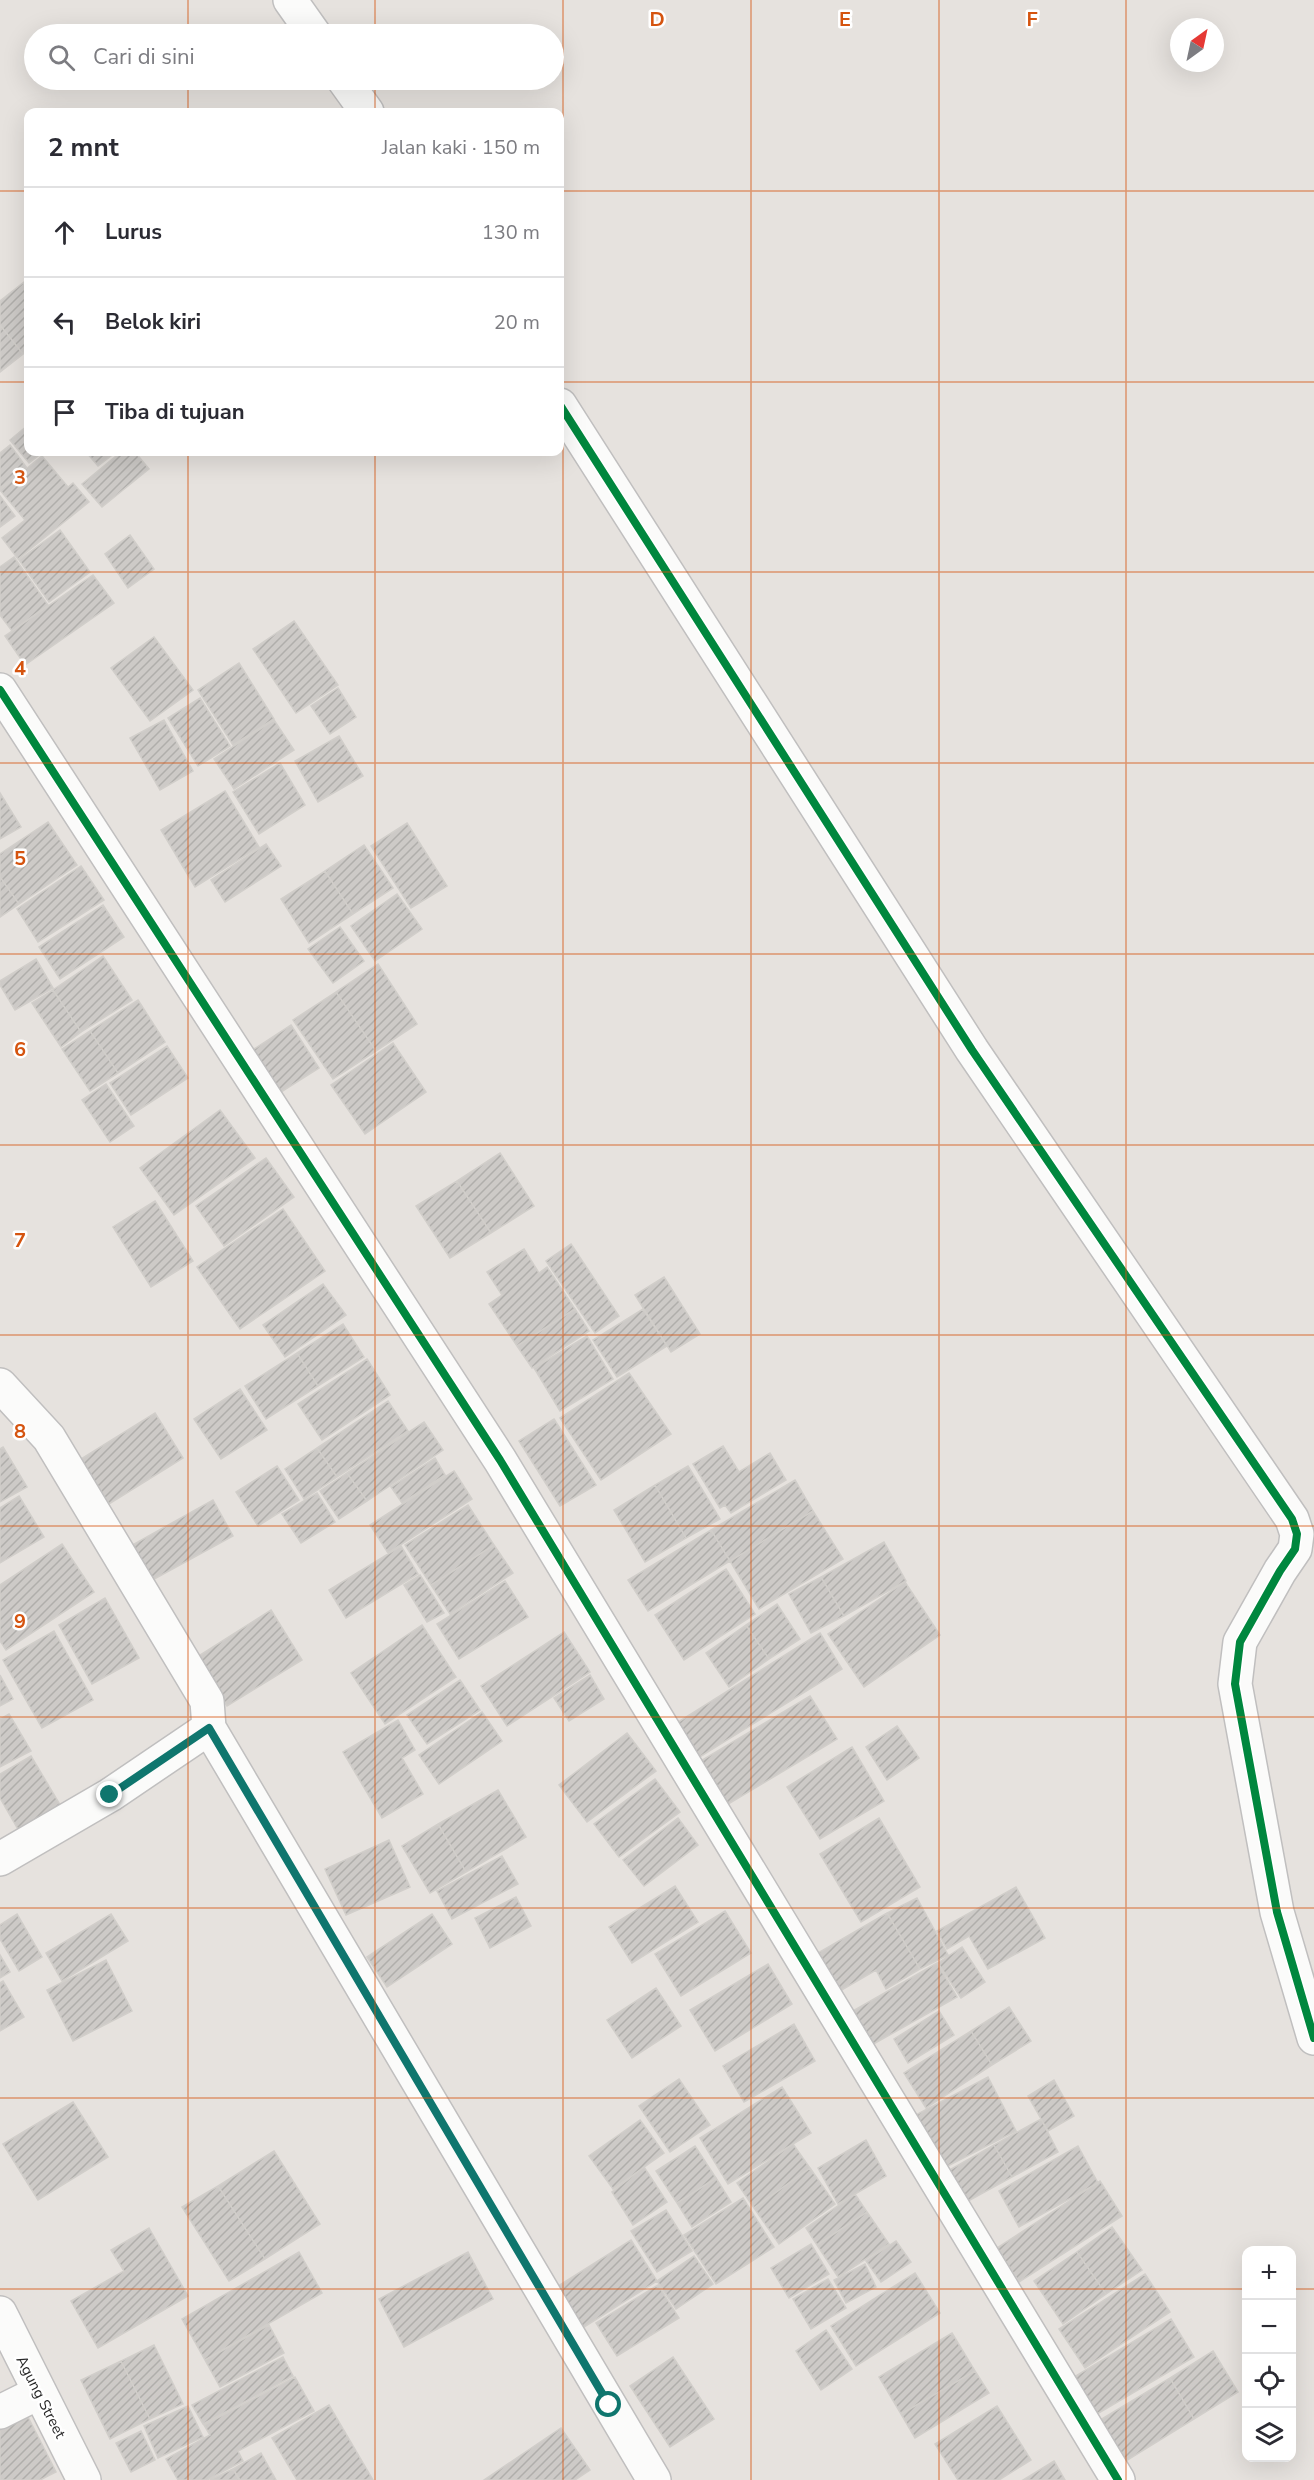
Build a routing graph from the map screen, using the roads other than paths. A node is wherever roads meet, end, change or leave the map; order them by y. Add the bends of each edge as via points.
1 (290, 0) edge
2 (307, 24) edge
3 (352, 90) edge
4 (364, 108) edge
5 (564, 411) edge
6 (0, 690) edge
7 (0, 1385) edge
8 (209, 1728) junction
9 (0, 1859) edge
10 (1314, 2038) edge
11 (0, 2313) edge
12 (38, 2393) junction
13 (0, 2412) edge
14 (84, 2480) edge
15 (654, 2480) edge
16 (1118, 2480) edge

1 - 2 street
3 - 4 street
5 - 10 street via 972,1050 1292,1519 1298,1534 1295,1549 1240,1642 1235,1684 1277,1912
6 - 16 street via 500,1460
7 - 8 street via 49,1438 207,1701
8 - 9 street via 110,1795
8 - 15 street
11 - 12 street, Agung Street
12 - 13 street
12 - 14 street, Agung Street

